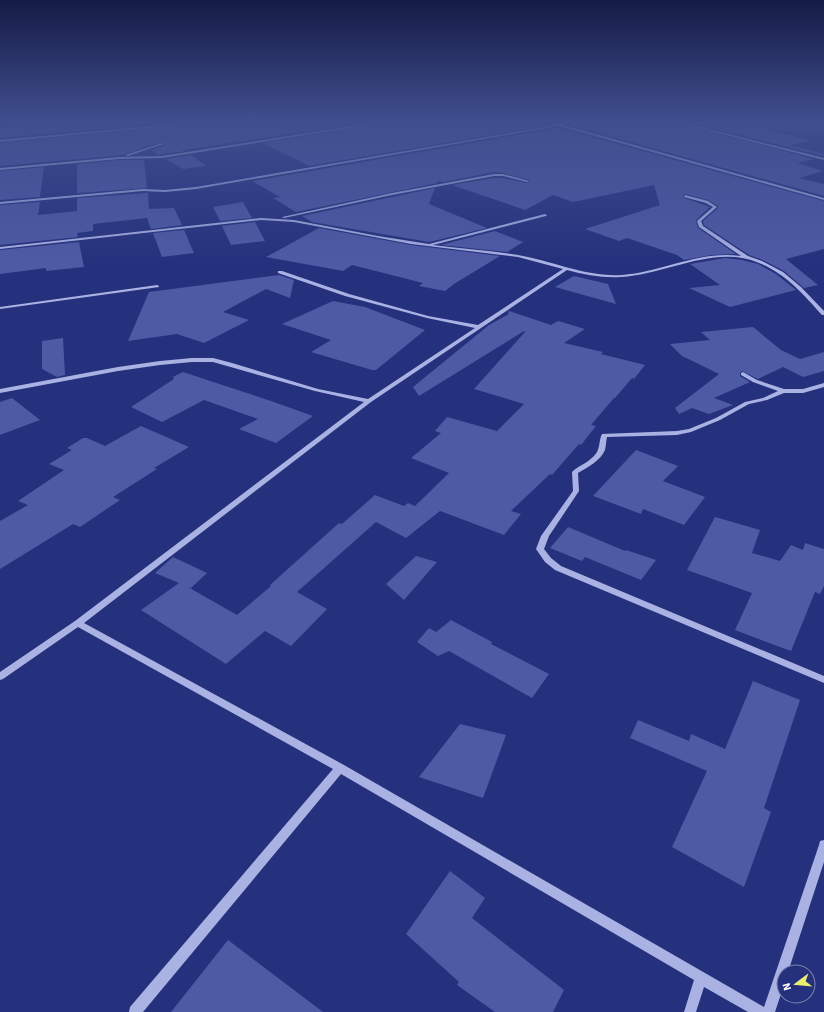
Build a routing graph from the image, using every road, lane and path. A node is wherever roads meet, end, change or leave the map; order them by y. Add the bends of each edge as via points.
1 (316, 167) edge
2 (710, 167) edge
3 (527, 181) dead end
4 (685, 196) dead end
5 (824, 199) edge
6 (0, 204) edge
7 (544, 215) dead end
8 (276, 219) junction
9 (427, 245) junction
10 (0, 248) edge
11 (748, 258) junction
12 (567, 268) junction
13 (280, 272) dead end
14 (157, 286) dead end
15 (824, 302) edge
16 (816, 305) junction
17 (0, 308) edge
18 (824, 314) edge
19 (479, 327) junction
20 (742, 374) dead end
21 (824, 385) edge
22 (0, 391) edge
23 (783, 391) junction
24 (369, 401) junction
25 (78, 623) junction
26 (0, 677) edge
27 (824, 680) edge
28 (340, 768) junction
29 (824, 846) edge
30 (701, 978) junction
31 (135, 1012) edge
32 (690, 1012) edge
33 (760, 1012) edge
34 (769, 1012) edge

1 - 6 street via 196,188 143,190
2 - 5 street
3 - 8 street via 494,175
4 - 11 street via 715,207 699,221 701,227
7 - 9 street
8 - 9 street
8 - 10 street
9 - 12 street via 518,256
11 - 12 street via 704,259 619,276 603,276
11 - 16 street via 770,266 786,277
12 - 19 street
13 - 19 street via 354,297 427,317
14 - 17 street
15 - 16 street
16 - 18 street
19 - 24 street
20 - 23 street
21 - 23 street via 803,391
22 - 24 street via 118,369 160,363 213,360 317,390
23 - 27 street via 747,403 691,430 677,433 604,435 602,448 596,457 575,472 576,491 545,536 540,549 558,568
24 - 25 street
25 - 26 street
25 - 28 street
28 - 30 street
28 - 31 street
29 - 34 street
30 - 32 street
30 - 33 street

